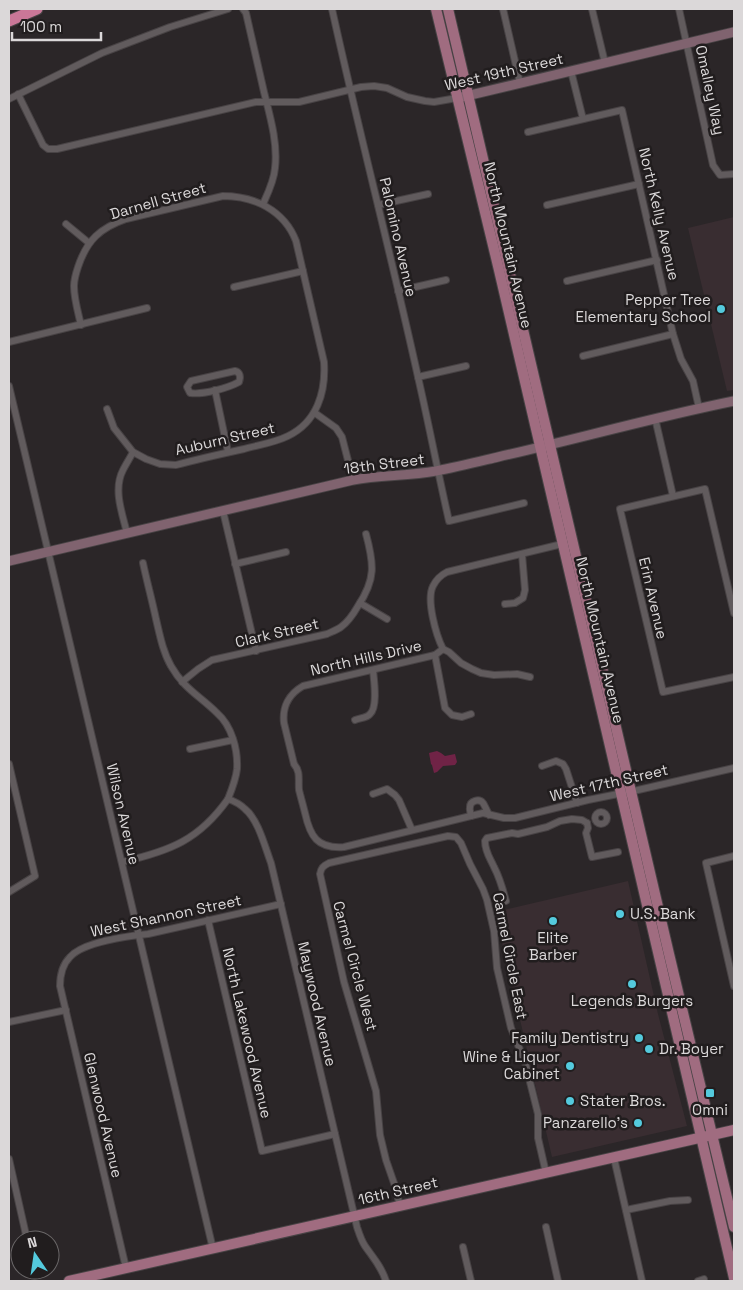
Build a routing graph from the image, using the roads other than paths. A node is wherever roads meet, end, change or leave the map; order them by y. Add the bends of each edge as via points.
1 (37, 9) edge
2 (228, 9) edge
3 (243, 9) edge
4 (332, 9) edge
5 (436, 9) edge
6 (448, 9) edge
7 (503, 9) edge
8 (592, 9) edge
9 (680, 9) edge
10 (9, 21) edge
11 (734, 32) edge
12 (687, 44) junction
13 (605, 63) junction
14 (571, 71) junction
15 (520, 83) junction
16 (350, 90) junction
17 (18, 94) junction
18 (463, 97) junction
19 (9, 99) edge
20 (266, 101) junction
21 (583, 119) junction
22 (528, 132) dead end
23 (734, 174) edge
24 (639, 184) junction
25 (428, 194) dead end
26 (262, 204) junction
27 (378, 205) junction
28 (546, 206) dead end
29 (66, 224) dead end
30 (89, 243) junction
31 (657, 260) junction
32 (303, 271) junction
33 (446, 280) dead end
34 (566, 281) dead end
35 (234, 287) dead end
36 (398, 291) junction
37 (147, 308) dead end
38 (81, 325) junction
39 (673, 334) junction
40 (9, 342) edge
41 (583, 356) dead end
42 (466, 366) dead end
43 (418, 377) junction
44 (9, 386) edge
45 (215, 390) junction
46 (734, 401) edge
47 (699, 408) junction
48 (107, 409) dead end
49 (315, 412) junction
50 (655, 418) junction
51 (545, 446) junction
52 (134, 452) junction
53 (228, 452) junction
54 (438, 471) junction
55 (353, 480) junction
56 (673, 496) junction
57 (524, 503) dead end
58 (223, 511) junction
59 (127, 533) junction
60 (366, 534) dead end
61 (562, 544) junction
62 (48, 552) junction
63 (286, 552) dead end
64 (522, 554) junction
65 (9, 561) edge
66 (143, 563) dead end
67 (235, 564) junction
68 (360, 603) junction
69 (505, 604) dead end
70 (734, 613) edge
71 (387, 618) dead end
72 (443, 649) junction
73 (256, 651) junction
74 (435, 655) junction
75 (373, 670) junction
76 (734, 677) edge
77 (530, 678) dead end
78 (182, 682) junction
79 (471, 714) dead end
80 (355, 720) dead end
81 (233, 740) junction
82 (190, 749) dead end
83 (9, 764) edge
84 (542, 766) dead end
85 (734, 768) edge
86 (627, 792) junction
87 (373, 794) dead end
88 (599, 798) junction
89 (228, 799) junction
90 (577, 803) junction
91 (601, 812) junction
92 (489, 815) junction
93 (471, 816) junction
94 (595, 820) junction
95 (448, 821) joint
96 (587, 823) junction
97 (412, 830) junction
98 (456, 837) joint
99 (618, 852) dead end
100 (734, 856) edge
101 (122, 862) junction
102 (9, 892) edge
103 (506, 901) dead end
104 (281, 904) junction
105 (208, 920) junction
106 (138, 935) junction
107 (664, 955) junction
108 (63, 967) joint
109 (734, 986) edge
110 (66, 1010) junction
111 (9, 1022) edge
112 (734, 1130) edge
113 (335, 1134) junction
114 (713, 1135) junction
115 (702, 1138) junction
116 (614, 1158) junction
117 (9, 1160) edge
118 (10, 1167) edge
119 (546, 1173) junction
120 (688, 1200) dead end
121 (400, 1206) junction
122 (626, 1210) junction
123 (355, 1216) junction
124 (546, 1227) dead end
125 (734, 1227) edge
126 (25, 1230) edge
127 (463, 1247) dead end
128 (213, 1249) junction
129 (126, 1268) junction
130 (734, 1278) edge
131 (69, 1281) edge
132 (386, 1281) edge
133 (471, 1281) edge
134 (558, 1281) edge
135 (642, 1281) edge

1 - 10 highway
2 - 17 street via 102,53
3 - 20 street
4 - 16 street, Palomino Avenue
5 - 18 main road, North Mountain Avenue
6 - 18 main road, North Mountain Avenue
7 - 15 street
8 - 13 street
9 - 12 street, Omalley Way
11 - 12 main road, West 19th Street
12 - 13 main road, West 19th Street
12 - 23 street, Omalley Way via 714,165 720,175
13 - 14 main road, West 19th Street
14 - 15 main road, West 19th Street
14 - 21 street
15 - 18 main road, West 19th Street
16 - 18 street, West 19th Street via 374,86 434,102
16 - 20 street, West 19th Street via 299,102
16 - 27 street, Palomino Avenue
17 - 19 street
17 - 20 street, West 19th Street via 48,149
18 - 51 main road, North Mountain Avenue
20 - 26 street via 276,157 271,188
21 - 22 street
21 - 24 street, North Kelly Avenue via 622,110
24 - 28 street
24 - 31 street, North Kelly Avenue
25 - 27 street
26 - 30 street, Darnell Street via 236,196 223,196 126,219 112,224
26 - 32 street, Darnell Street via 279,215 288,226 296,241
27 - 36 street, Palomino Avenue
29 - 30 street
30 - 38 street, Darnell Street via 80,259 74,284
31 - 34 street
31 - 39 street, North Kelly Avenue
32 - 35 street
32 - 49 street, Darnell Street via 324,362 323,389
33 - 36 street
36 - 43 street, Palomino Avenue
37 - 38 street
38 - 40 street
39 - 41 street
39 - 47 street, North Kelly Avenue via 693,381
42 - 43 street
43 - 54 street, Palomino Avenue
44 - 62 street, Wilson Avenue
45 - 45 street via 194,394 187,387 191,380 235,371 239,373 239,382
45 - 53 street
46 - 47 main road, 18th Street
47 - 50 main road, 18th Street
48 - 52 street via 114,428
49 - 53 street, Auburn Street via 288,436
49 - 55 street via 336,428 342,437
50 - 51 main road, 18th Street
50 - 56 street
51 - 54 main road, 18th Street
51 - 61 main road, North Mountain Avenue
51 - 86 main road, North Mountain Avenue
52 - 53 street, Auburn Street via 160,464 176,465
52 - 59 street via 122,471 119,484 119,500
54 - 55 main road, 18th Street
54 - 57 street, Palomino Avenue via 449,521
55 - 58 main road, 18th Street
56 - 70 street via 705,489
56 - 76 street, Erin Avenue via 620,509 662,692
58 - 59 main road, 18th Street
58 - 67 street
59 - 62 main road, 18th Street
60 - 68 street, Clark Street via 372,576
61 - 64 street, North Hills Drive
61 - 86 main road, North Mountain Avenue
62 - 65 main road, 18th Street
62 - 101 street, Wilson Avenue
63 - 67 street
64 - 69 street via 523,598
64 - 72 street, North Hills Drive via 447,572 438,579 431,593 431,605
66 - 78 street via 164,653
67 - 73 street
68 - 71 street
68 - 73 street, Clark Street via 342,627 327,634
72 - 74 street, North Hills Drive
72 - 77 street via 481,673 517,674
73 - 78 street, Clark Street via 212,660
74 - 75 street, North Hills Drive
74 - 79 street via 445,708 452,715 462,717
75 - 80 street via 375,707 366,717
75 - 97 street, North Hills Drive via 303,686 286,703 284,723 299,773 299,790 310,832 316,840 331,847 344,847
78 - 81 street via 218,713
81 - 82 street
81 - 89 street via 237,770
83 - 102 street via 35,876
84 - 90 street via 556,761 563,764
85 - 86 street, West 17th Street
86 - 88 street, West 17th Street
86 - 107 main road, North Mountain Avenue
87 - 97 street via 387,789 395,794
88 - 90 street, West 17th Street
88 - 91 street
89 - 101 street via 207,824 177,846
89 - 104 street, Maywood Avenue via 250,813 271,863
90 - 92 street, West 17th Street via 515,818
91 - 94 street via 595,815
91 - 94 street via 606,814 607,821 598,824
92 - 93 street, West 17th Street
92 - 93 street via 483,803 475,800 469,806
93 - 95 street, West 17th Street
94 - 96 street
95 - 97 street, North Hills Drive
96 - 99 street via 592,858
96 - 103 street via 572,819 528,832 487,838 484,841 487,855
98 - 119 street, Carmel Circle East via 487,900 494,930 497,968 538,1114 538,1138
98 - 121 street, Carmel Circle West via 448,836 329,863 324,865 320,874 344,982 376,1091 380,1135
100 - 109 street via 706,863
101 - 106 street, Wilson Avenue
104 - 105 street, West Shannon Street
104 - 113 street, Maywood Avenue
105 - 106 street, West Shannon Street
105 - 113 street, North Lakewood Avenue via 262,1151
106 - 108 street, West Shannon Street via 88,946 70,956
106 - 128 street, Wilson Avenue
107 - 114 main road, North Mountain Avenue
107 - 115 main road, North Mountain Avenue
108 - 110 street, Glenwood Avenue via 60,986
110 - 111 street
110 - 129 street, Glenwood Avenue
112 - 114 main road, 16th Street
113 - 123 street, Maywood Avenue
114 - 115 main road, 16th Street
114 - 125 main road, North Mountain Avenue
115 - 116 main road, 16th Street
115 - 130 main road, North Mountain Avenue
116 - 119 main road, 16th Street
116 - 122 street
117 - 118 street
118 - 126 street
119 - 121 main road, 16th Street
120 - 122 street
121 - 123 main road, 16th Street
122 - 135 street
123 - 128 main road, 16th Street
123 - 132 street, Maywood Avenue via 360,1237 382,1269
124 - 134 street
127 - 133 street
128 - 129 main road, 16th Street
129 - 131 main road, 16th Street

